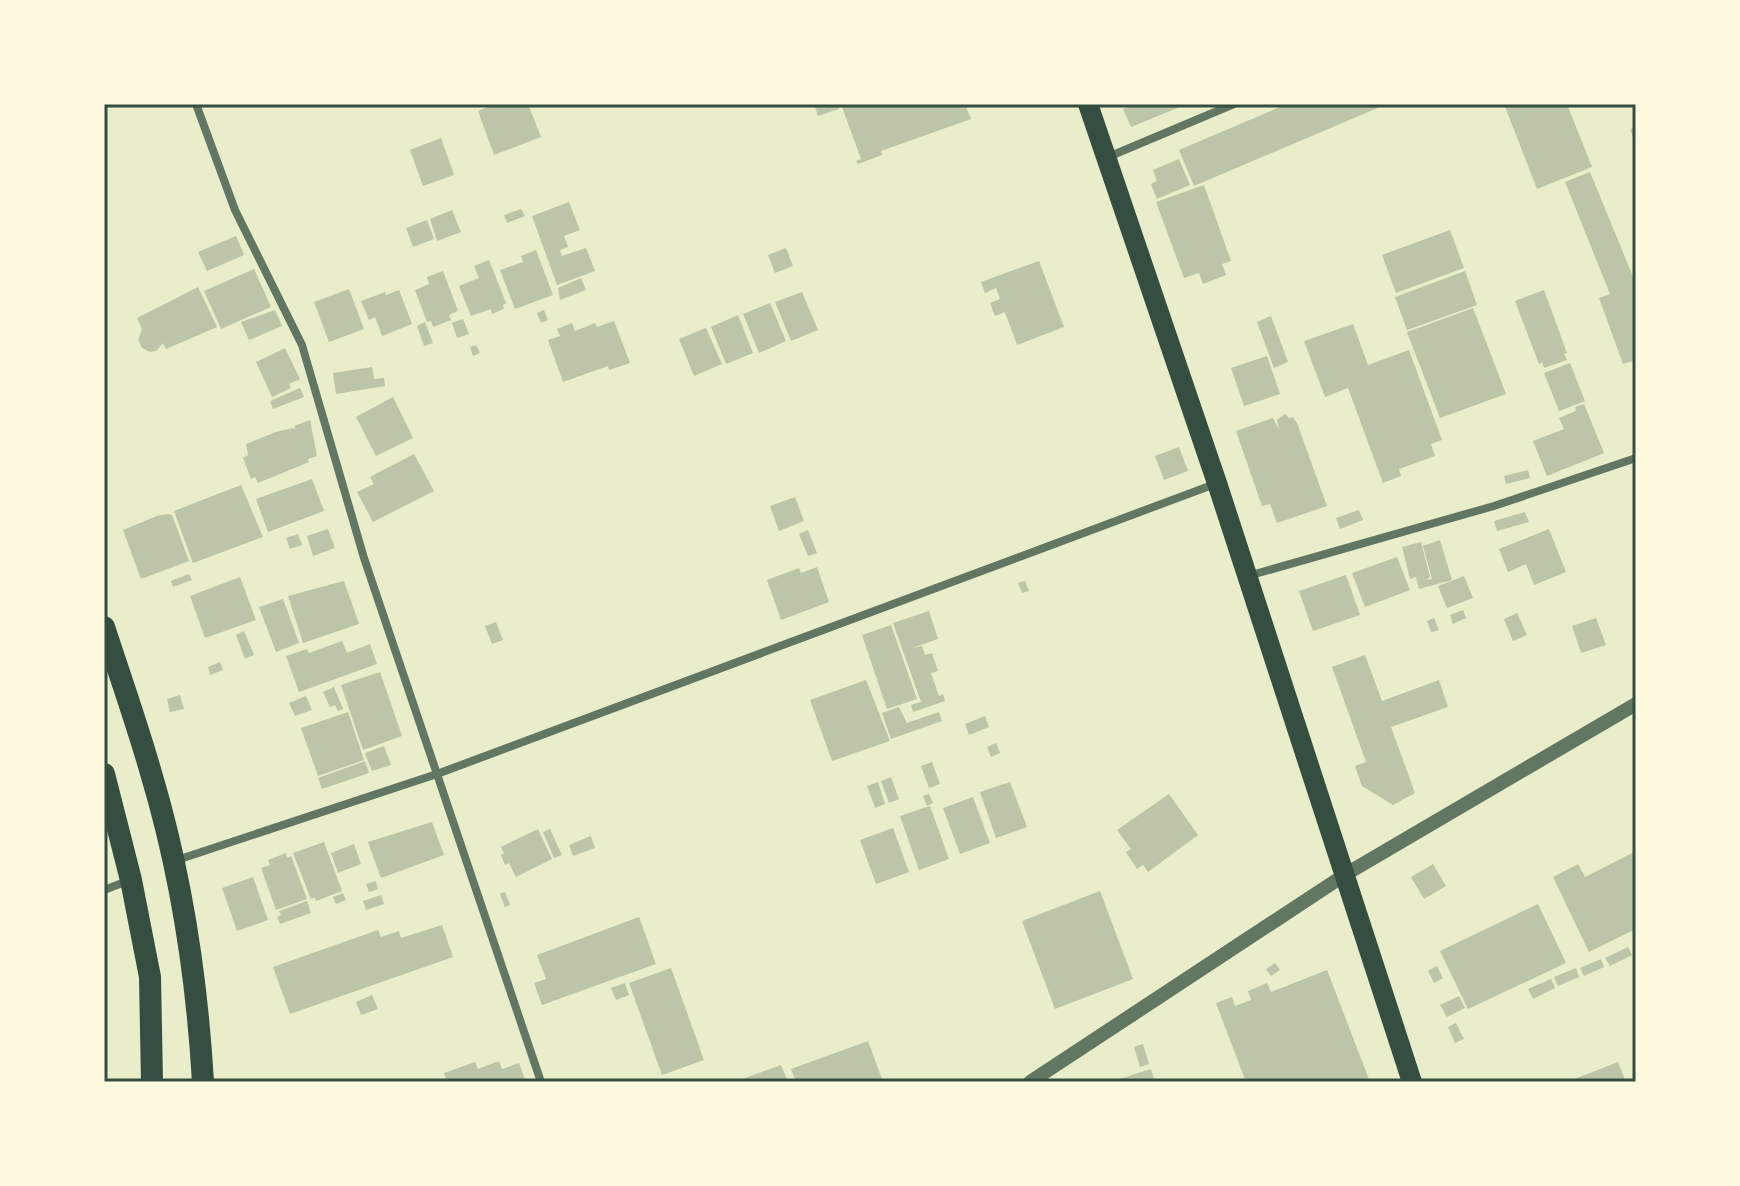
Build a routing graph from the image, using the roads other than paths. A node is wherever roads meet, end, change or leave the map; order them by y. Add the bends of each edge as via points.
1 (196, 104) edge
2 (1088, 104) edge
3 (1234, 104) edge
4 (1108, 157) junction
5 (1636, 458) edge
6 (1217, 483) junction
7 (1247, 576) junction
8 (104, 627) edge
9 (1636, 704) edge
10 (104, 774) edge
11 (437, 774) junction
12 (174, 861) junction
13 (1346, 874) junction
14 (131, 880) junction
15 (104, 890) edge
16 (152, 1082) edge
17 (203, 1082) edge
18 (541, 1082) edge
19 (1030, 1082) edge
20 (1412, 1082) edge

1 - 11 street via 235,210 302,345 364,558
2 - 4 main road
3 - 4 street
4 - 6 main road
5 - 7 street via 1494,506
6 - 7 main road
6 - 11 street
7 - 13 main road
8 - 12 highway
9 - 13 street
10 - 14 highway
11 - 12 street
11 - 18 street
12 - 17 highway via 193,974
13 - 19 street
13 - 20 main road
14 - 15 street
14 - 16 highway via 150,977

